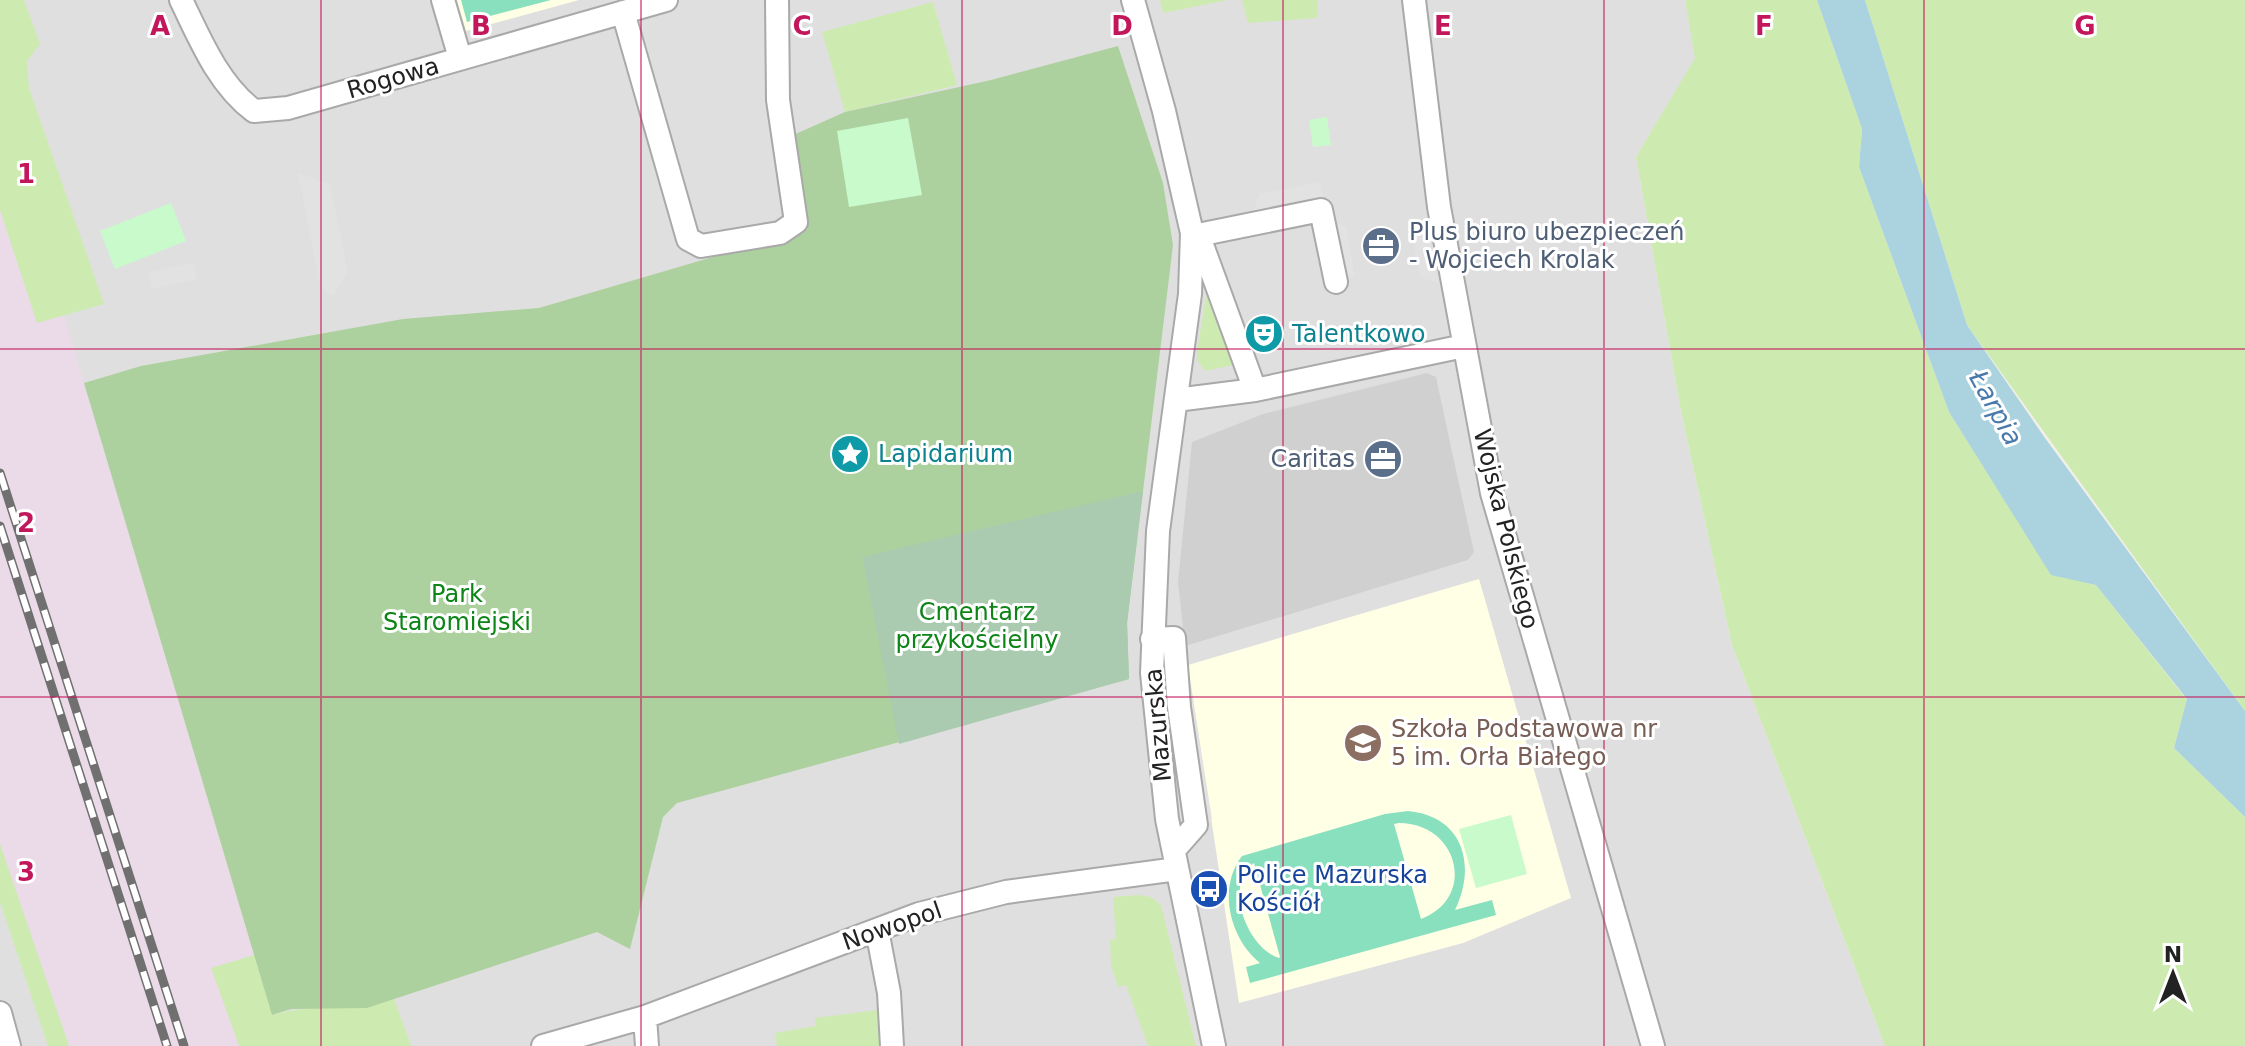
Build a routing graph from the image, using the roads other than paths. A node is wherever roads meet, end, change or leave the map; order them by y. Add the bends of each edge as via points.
1 (181, 0) edge
2 (443, 0) edge
3 (666, 0) edge
4 (777, 0) edge
5 (1133, 0) edge
6 (1414, 0) edge
7 (623, 12) junction
8 (460, 58) junction
9 (1190, 211) junction
10 (1198, 235) junction
11 (1336, 282) dead end
12 (1464, 346) junction
13 (1255, 390) junction
14 (1176, 400) junction
15 (1176, 860) junction
16 (877, 930) junction
17 (0, 1013) edge
18 (645, 1017) junction
19 (9, 1046) edge
20 (543, 1046) edge
21 (647, 1046) edge
22 (892, 1046) edge
23 (1214, 1046) edge
24 (1653, 1046) edge

1 - 8 street, Rogowa via 223,78 254,111 288,108
2 - 8 street
3 - 7 street, Rogowa
4 - 7 street via 778,100 796,222 780,233 694,245
5 - 9 street
6 - 12 street, Wojska Polskiego via 1428,132
7 - 8 street, Rogowa
9 - 10 street
9 - 14 street, Mazurska via 1193,253
10 - 11 street via 1321,210
10 - 13 street
12 - 13 street
12 - 24 street, Wojska Polskiego via 1500,520
13 - 14 street
14 - 15 street, Mazurska via 1158,531 1163,639 1196,825
15 - 16 street, Nowopol via 1006,892
15 - 23 street
16 - 18 street, Nowopol
16 - 22 street via 888,983
17 - 19 street
18 - 20 street, Nowopol
18 - 21 street

